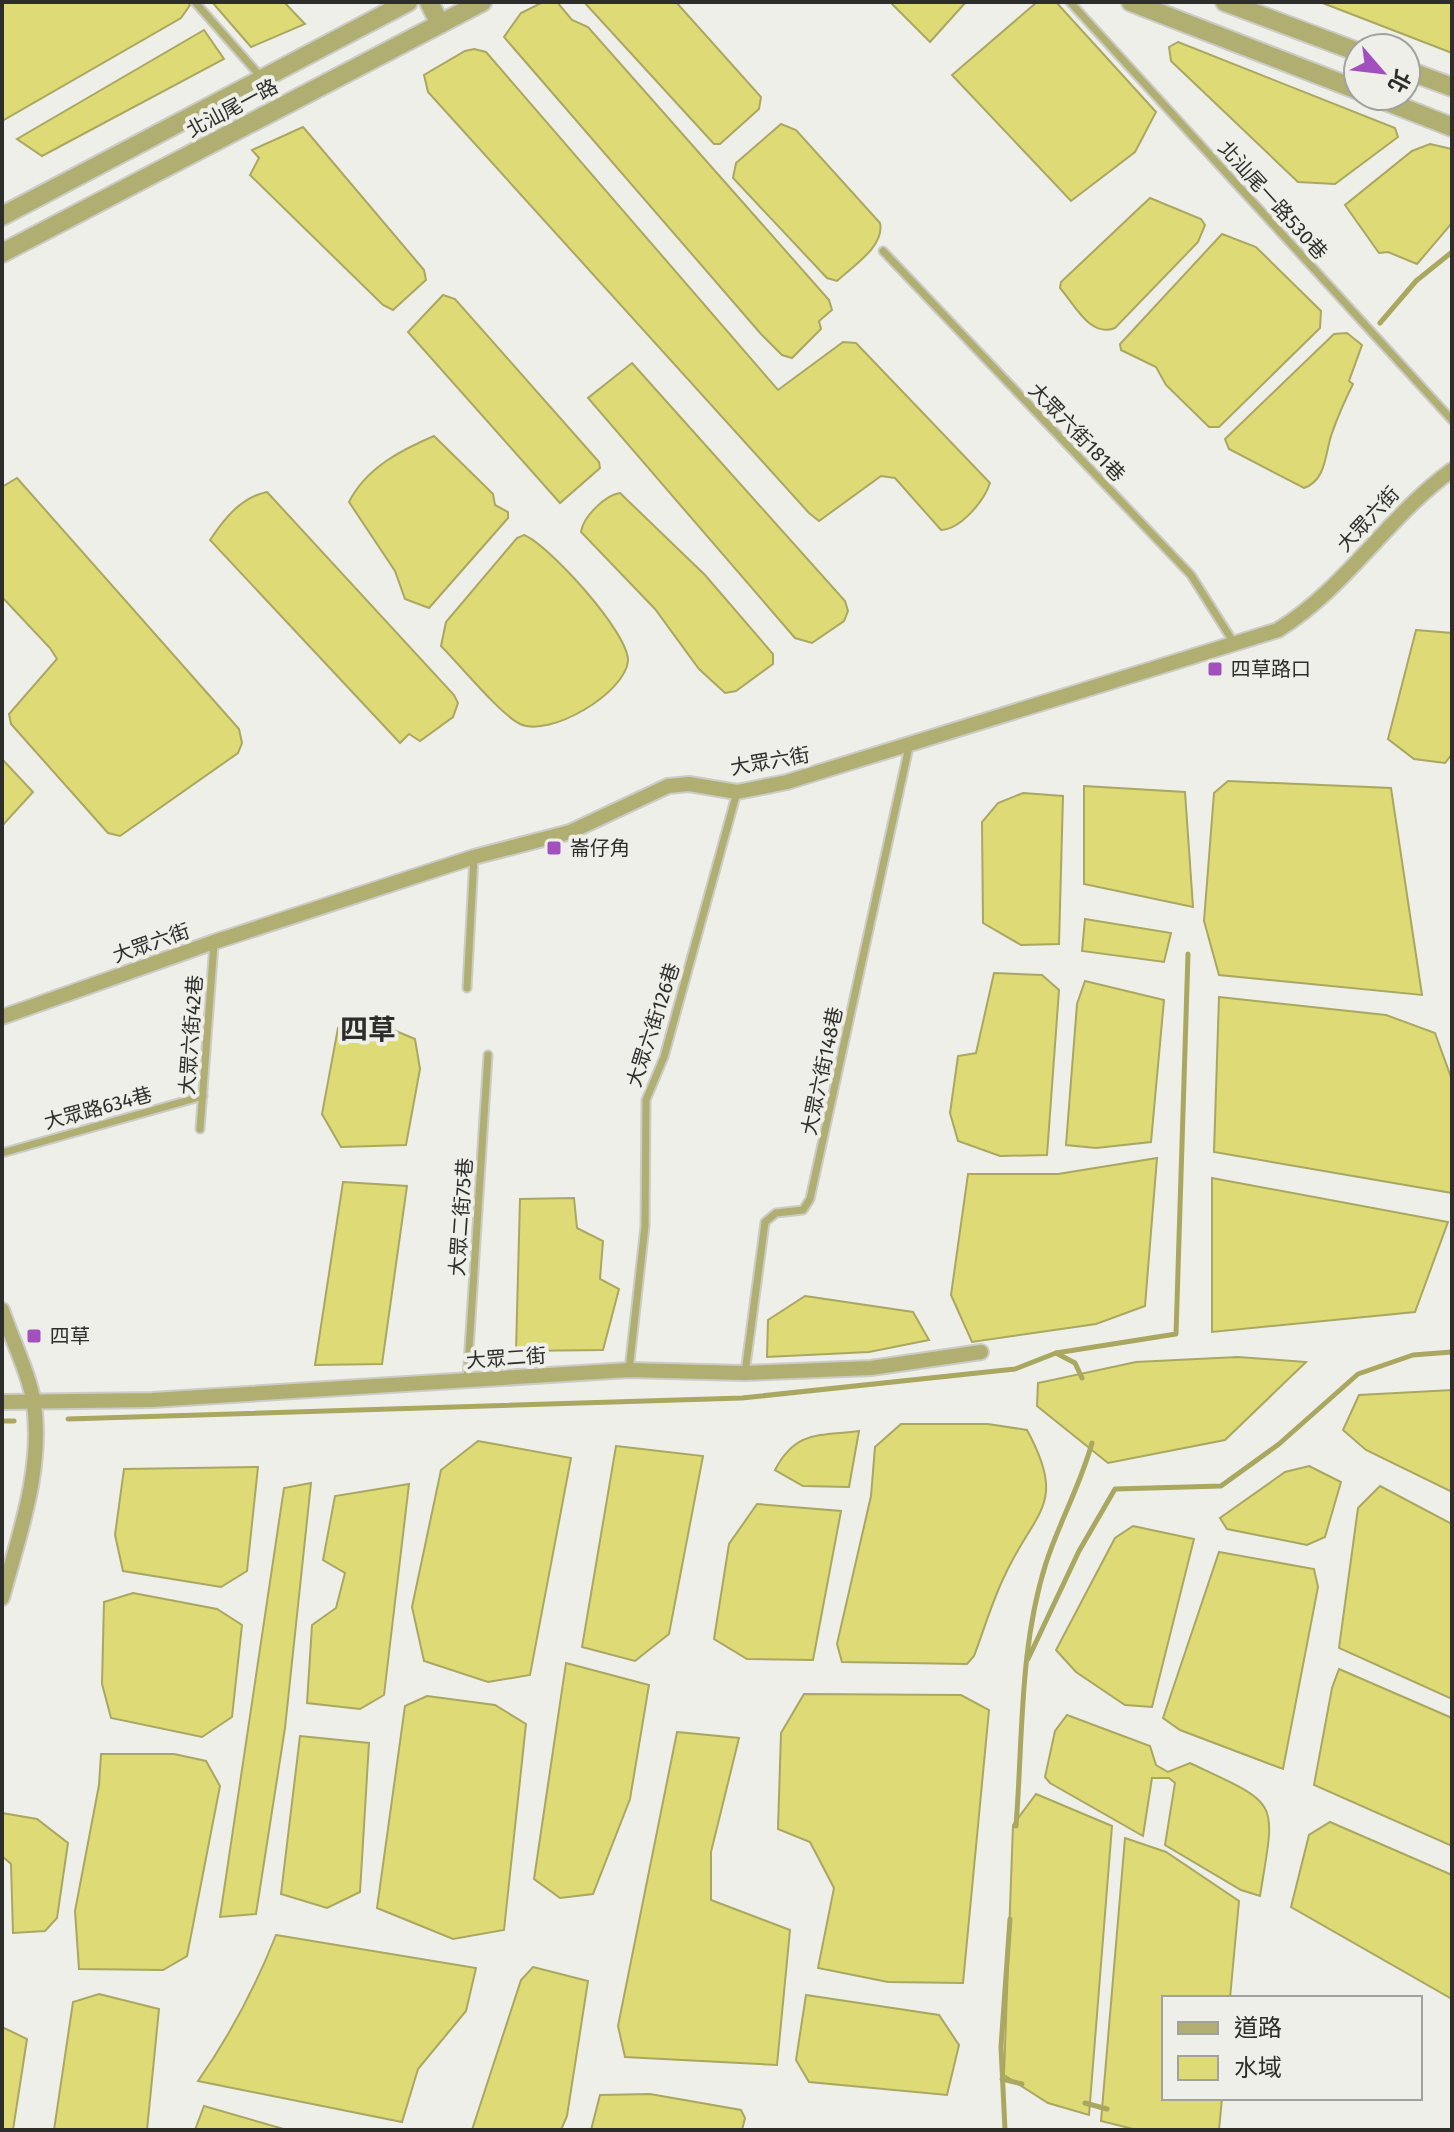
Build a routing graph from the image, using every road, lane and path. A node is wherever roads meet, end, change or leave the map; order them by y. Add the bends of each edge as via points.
1 (195, 2) edge
2 (408, 2) edge
3 (429, 2) edge
4 (482, 2) edge
5 (1070, 2) edge
6 (1131, 2) edge
7 (1225, 2) edge
8 (440, 24) junction
9 (1342, 46) edge
10 (1422, 76) edge
11 (262, 79) junction
12 (1342, 84) edge
13 (1452, 87) edge
14 (1414, 112) edge
15 (1452, 127) edge
16 (136, 146) junction
17 (152, 175) junction
18 (2, 216) edge
19 (883, 251) dead end
20 (2, 253) edge
21 (1452, 420) edge
22 (1452, 470) edge
23 (1235, 645) junction
24 (909, 747) junction
25 (737, 792) junction
26 (474, 857) junction
27 (214, 942) junction
28 (467, 988) dead end
29 (2, 1017) edge
30 (488, 1055) dead end
31 (203, 1096) junction
32 (200, 1129) dead end
33 (2, 1153) edge
34 (2, 1310) edge
35 (981, 1352) dead end
36 (629, 1370) junction
37 (745, 1373) junction
38 (467, 1381) junction
39 (2, 1402) edge
40 (34, 1402) junction
41 (2, 1598) edge

1 - 11 lane
2 - 11 street, 北汕尾一路
3 - 8 street
4 - 8 street, 北汕尾一路
5 - 21 lane, 北汕尾一路530巷
6 - 12 street
7 - 9 street
8 - 17 street, 北汕尾一路
10 - 13 street
11 - 16 street, 北汕尾一路
14 - 15 street
16 - 17 street
16 - 18 street, 北汕尾一路
17 - 20 street, 北汕尾一路
19 - 23 lane, 大眾六街181巷 via 1191,575
22 - 23 street, 大眾六街 via 1418,494 1318,603 1278,630
23 - 24 street, 大眾六街
24 - 25 street, 大眾六街
24 - 37 lane, 大眾六街148巷 via 810,1199 803,1210 776,1213 765,1222
25 - 26 street, 大眾六街 via 668,786 570,832
25 - 36 lane, 大眾六街126巷 via 664,1057 646,1100 645,1226
26 - 27 street, 大眾六街
26 - 28 lane
27 - 29 street, 大眾六街
27 - 31 lane, 大眾六街42巷
30 - 38 lane, 大眾二街75巷
31 - 32 lane, 大眾六街42巷
31 - 33 lane, 大眾路634巷
34 - 40 street
35 - 37 street, 大眾二街 via 871,1368
36 - 37 street, 大眾二街
36 - 38 street, 大眾二街
38 - 40 street, 大眾二街
39 - 40 street, 大眾二街
40 - 41 street via 33,1481

